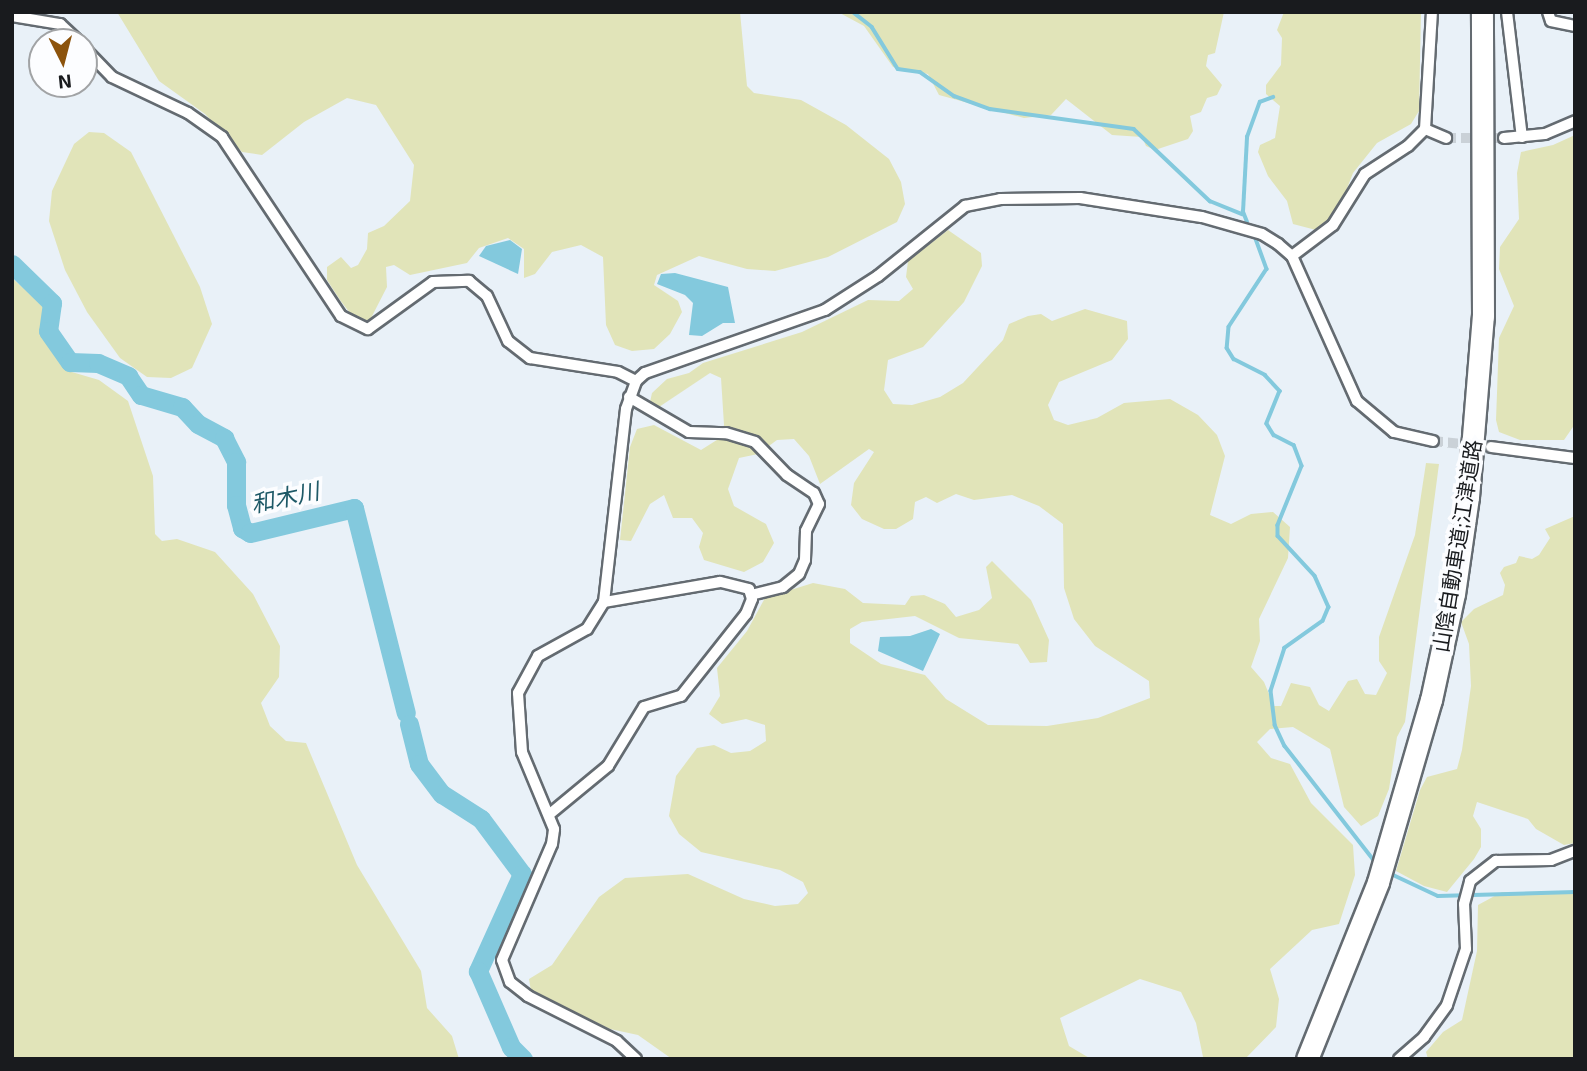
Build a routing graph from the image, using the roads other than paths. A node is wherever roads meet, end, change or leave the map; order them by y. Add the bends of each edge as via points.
1 (1432, 12) edge
2 (1482, 12) edge
3 (1507, 12) edge
4 (1548, 12) edge
5 (12, 16) edge
6 (1575, 26) edge
7 (64, 28) edge
8 (98, 61) edge
9 (1575, 121) edge
10 (1425, 129) junction
11 (1522, 137) junction
12 (1446, 138) tunnel mouth
13 (1504, 138) tunnel mouth
14 (1292, 256) junction
15 (636, 381) junction
16 (629, 397) junction
17 (1433, 440) tunnel mouth
18 (1491, 447) tunnel mouth
19 (1575, 458) edge
20 (752, 594) junction
21 (604, 602) junction
22 (551, 813) junction
23 (1575, 851) edge
24 (636, 1059) edge
25 (1307, 1059) edge
26 (1399, 1059) edge

1 - 10 street
2 - 25 highway, 山陰自動車道;江津道路 via 1486,196 1477,407 1454,594 1409,779 1347,966
3 - 11 street
4 - 6 street via 1551,21
5 - 7 street
8 - 15 street via 121,82 188,113 222,136 341,316 368,329 433,282 469,281 487,296 508,341 530,358 618,372
9 - 11 street via 1545,134
10 - 12 street
10 - 14 street via 1365,174 1334,225
11 - 13 street
14 - 15 street via 1262,234 1148,205 1080,198 987,201 950,214 878,276 825,310 659,366
14 - 17 street via 1357,401 1394,432
15 - 16 street
16 - 20 street via 690,432 726,433 755,442 814,493 819,504 806,531 805,560 799,574 783,587
16 - 21 street
18 - 19 street
20 - 21 street via 744,587 720,582
20 - 22 street via 746,614 681,696 644,707 608,766
21 - 22 street via 587,629 538,656 518,693 522,752
22 - 24 street via 552,844 503,952 505,972 528,996 617,1041
23 - 26 street via 1551,860 1496,861 1480,869 1465,894 1466,949 1447,1005 1424,1037

